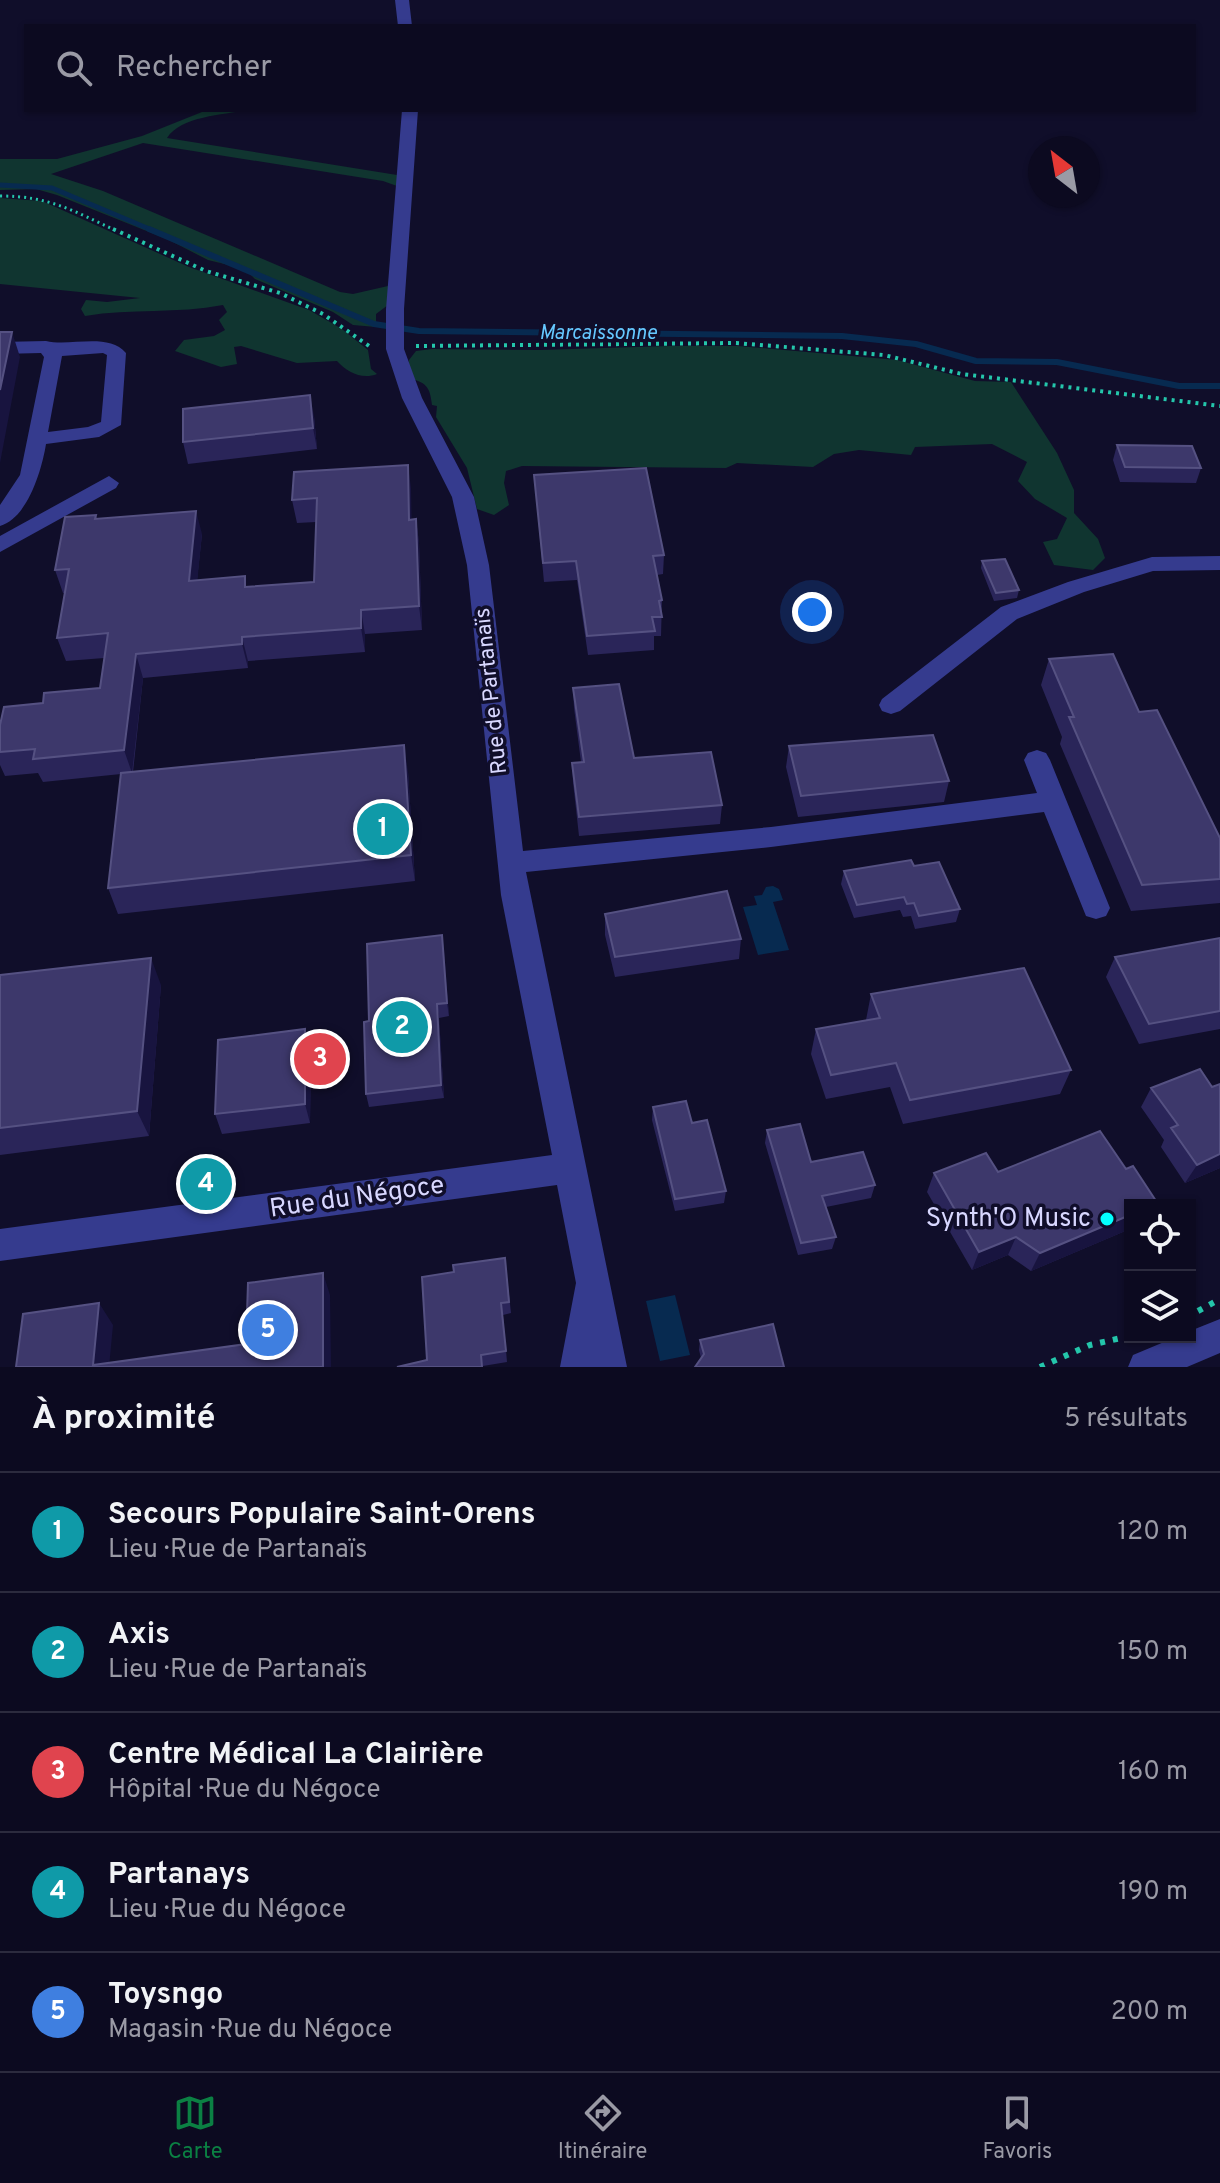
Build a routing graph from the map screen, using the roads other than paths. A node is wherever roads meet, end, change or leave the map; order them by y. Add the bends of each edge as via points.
1 (402, 0) edge
2 (405, 24) edge
3 (410, 112) edge
4 (0, 348) edge
5 (52, 351) junction
6 (38, 439) junction
7 (109, 483) dead end
8 (0, 519) edge
9 (0, 545) edge
10 (1220, 563) edge
11 (891, 705) dead end
12 (1037, 760) dead end
13 (1053, 801) junction
14 (511, 863) junction
15 (1096, 908) dead end
16 (570, 1168) junction
17 (0, 1245) edge
18 (591, 1282) junction
19 (1212, 1321) edge
20 (576, 1357) edge
21 (610, 1367) edge
22 (1145, 1367) edge

1 - 2 street
3 - 14 street, Rue de Partanaïs via 393,346 468,518 478,565
4 - 5 street via 34,345
5 - 6 street
5 - 6 street via 106,347 117,353 111,425 92,433
6 - 8 street via 30,475
7 - 9 street
10 - 11 street via 1152,564 1009,613
12 - 13 street
13 - 14 street
13 - 15 street
14 - 16 street, Rue de Partanaïs
16 - 17 street, Rue du Négoce
16 - 18 street, Rue de Partanaïs
18 - 20 street, Rue de Partanaïs
18 - 21 street, Rue de Partanaïs
19 - 22 street

